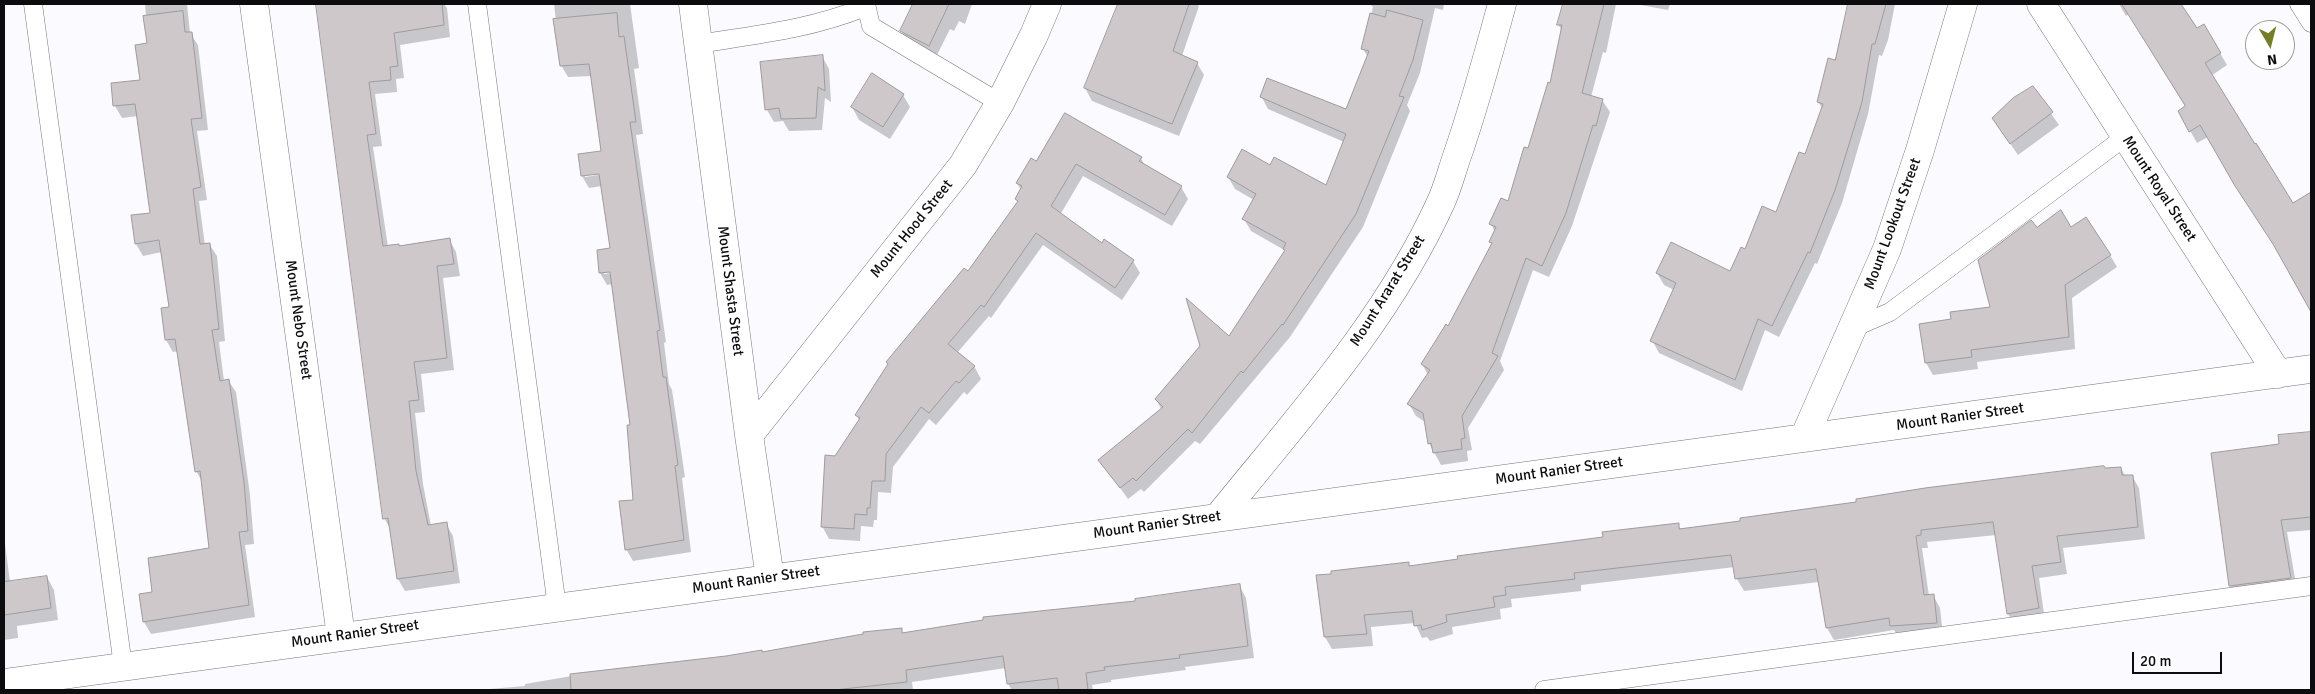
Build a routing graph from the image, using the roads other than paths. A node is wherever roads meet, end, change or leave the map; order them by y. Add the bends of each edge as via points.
1 (33, 4) edge
2 (254, 4) edge
3 (477, 4) edge
4 (692, 4) edge
5 (1046, 4) edge
6 (1502, 4) edge
7 (1964, 4) edge
8 (2041, 4) edge
9 (2299, 4) edge
10 (865, 5) edge
11 (2311, 23) edge
12 (698, 44) junction
13 (1000, 103) junction
14 (2125, 137) junction
15 (1854, 328) junction
16 (2311, 370) edge
17 (2278, 374) junction
18 (748, 435) junction
19 (1804, 438) junction
20 (1219, 516) junction
21 (770, 578) junction
22 (2311, 586) edge
23 (557, 608) junction
24 (341, 636) junction
25 (123, 666) junction
26 (4, 683) edge
27 (1544, 690) edge

1 - 25 lane
2 - 24 street, Mount Nebo Street
3 - 23 lane
4 - 12 street, Mount Shasta Street
5 - 13 street, Mount Hood Street
6 - 20 street, Mount Ararat Street via 1476,103 1444,192 1410,261 1335,371
7 - 15 street, Mount Lookout Street via 1893,231
8 - 14 street, Mount Royal Street
9 - 11 lane
10 - 12 lane via 842,16 804,27
10 - 13 lane via 870,26
12 - 18 street, Mount Shasta Street
13 - 18 street, Mount Hood Street via 963,165
14 - 15 lane via 1890,312
14 - 17 street, Mount Royal Street
15 - 19 street, Mount Lookout Street
16 - 17 street, Mount Ranier Street
17 - 19 street, Mount Ranier Street
18 - 21 street, Mount Shasta Street
19 - 20 street, Mount Ranier Street
20 - 21 street, Mount Ranier Street
21 - 23 street, Mount Ranier Street
22 - 27 lane
23 - 24 street, Mount Ranier Street
24 - 25 street, Mount Ranier Street
25 - 26 street, Mount Ranier Street

